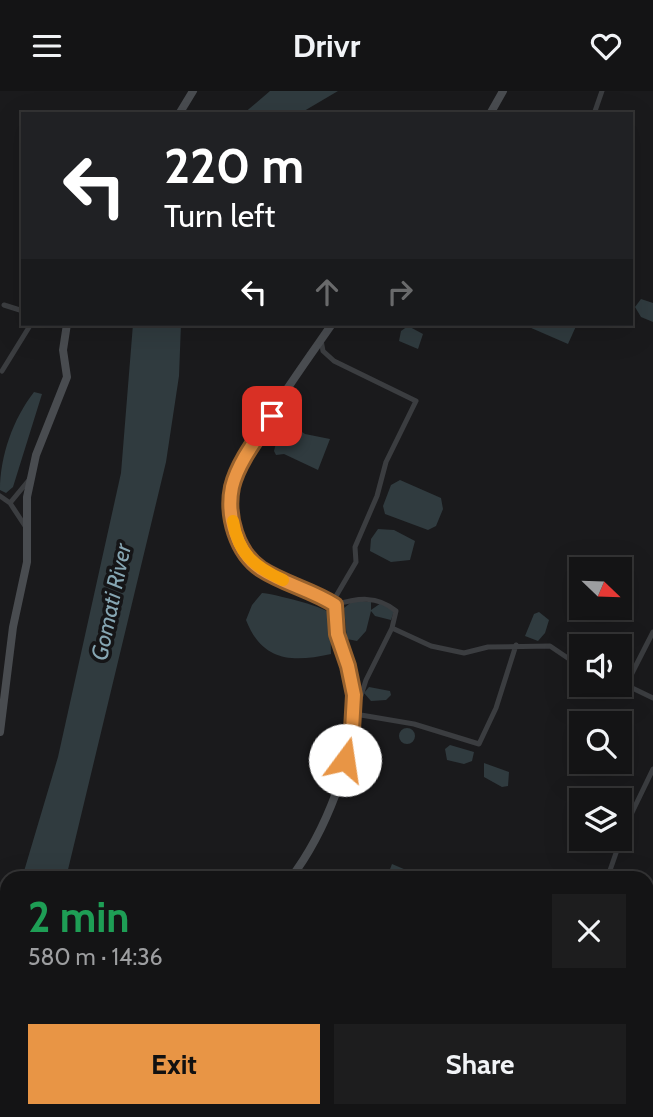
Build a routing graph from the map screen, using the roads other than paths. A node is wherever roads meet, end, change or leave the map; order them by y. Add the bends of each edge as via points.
1 (193, 91) edge
2 (503, 91) edge
3 (602, 91) edge
4 (181, 112) edge
5 (491, 112) edge
6 (595, 112) edge
7 (4, 306) dead end
8 (21, 310) edge
9 (30, 326) edge
10 (67, 326) edge
11 (331, 326) edge
12 (321, 340) junction
13 (2, 371) dead end
14 (31, 478) junction
15 (0, 496) edge
16 (10, 503) junction
17 (27, 529) junction
18 (333, 604) junction
19 (393, 628) junction
20 (653, 632) edge
21 (516, 645) junction
22 (569, 659) edge
23 (632, 668) edge
24 (632, 688) edge
25 (653, 698) edge
26 (355, 714) junction
27 (0, 731) edge
28 (653, 769) edge
29 (296, 871) edge
30 (610, 871) edge

1 - 4 main road
2 - 5 main road
3 - 6 street
7 - 8 street
9 - 13 street
10 - 14 main road via 63,350 67,377
11 - 12 main road
12 - 18 street via 326,356 416,401 386,462 355,547 356,562
12 - 18 main road via 249,452 232,487 232,511 237,541 247,558 263,571
14 - 16 street
14 - 17 main road
15 - 16 street
16 - 17 street
17 - 27 main road via 27,562 13,627
18 - 19 street via 363,598 389,605 396,611
18 - 26 main road
19 - 21 street via 431,646 464,653
19 - 26 street via 366,680
20 - 23 street
21 - 22 street via 550,646
21 - 26 street via 479,744 414,724
24 - 25 street
26 - 29 main road via 326,817
28 - 30 street

